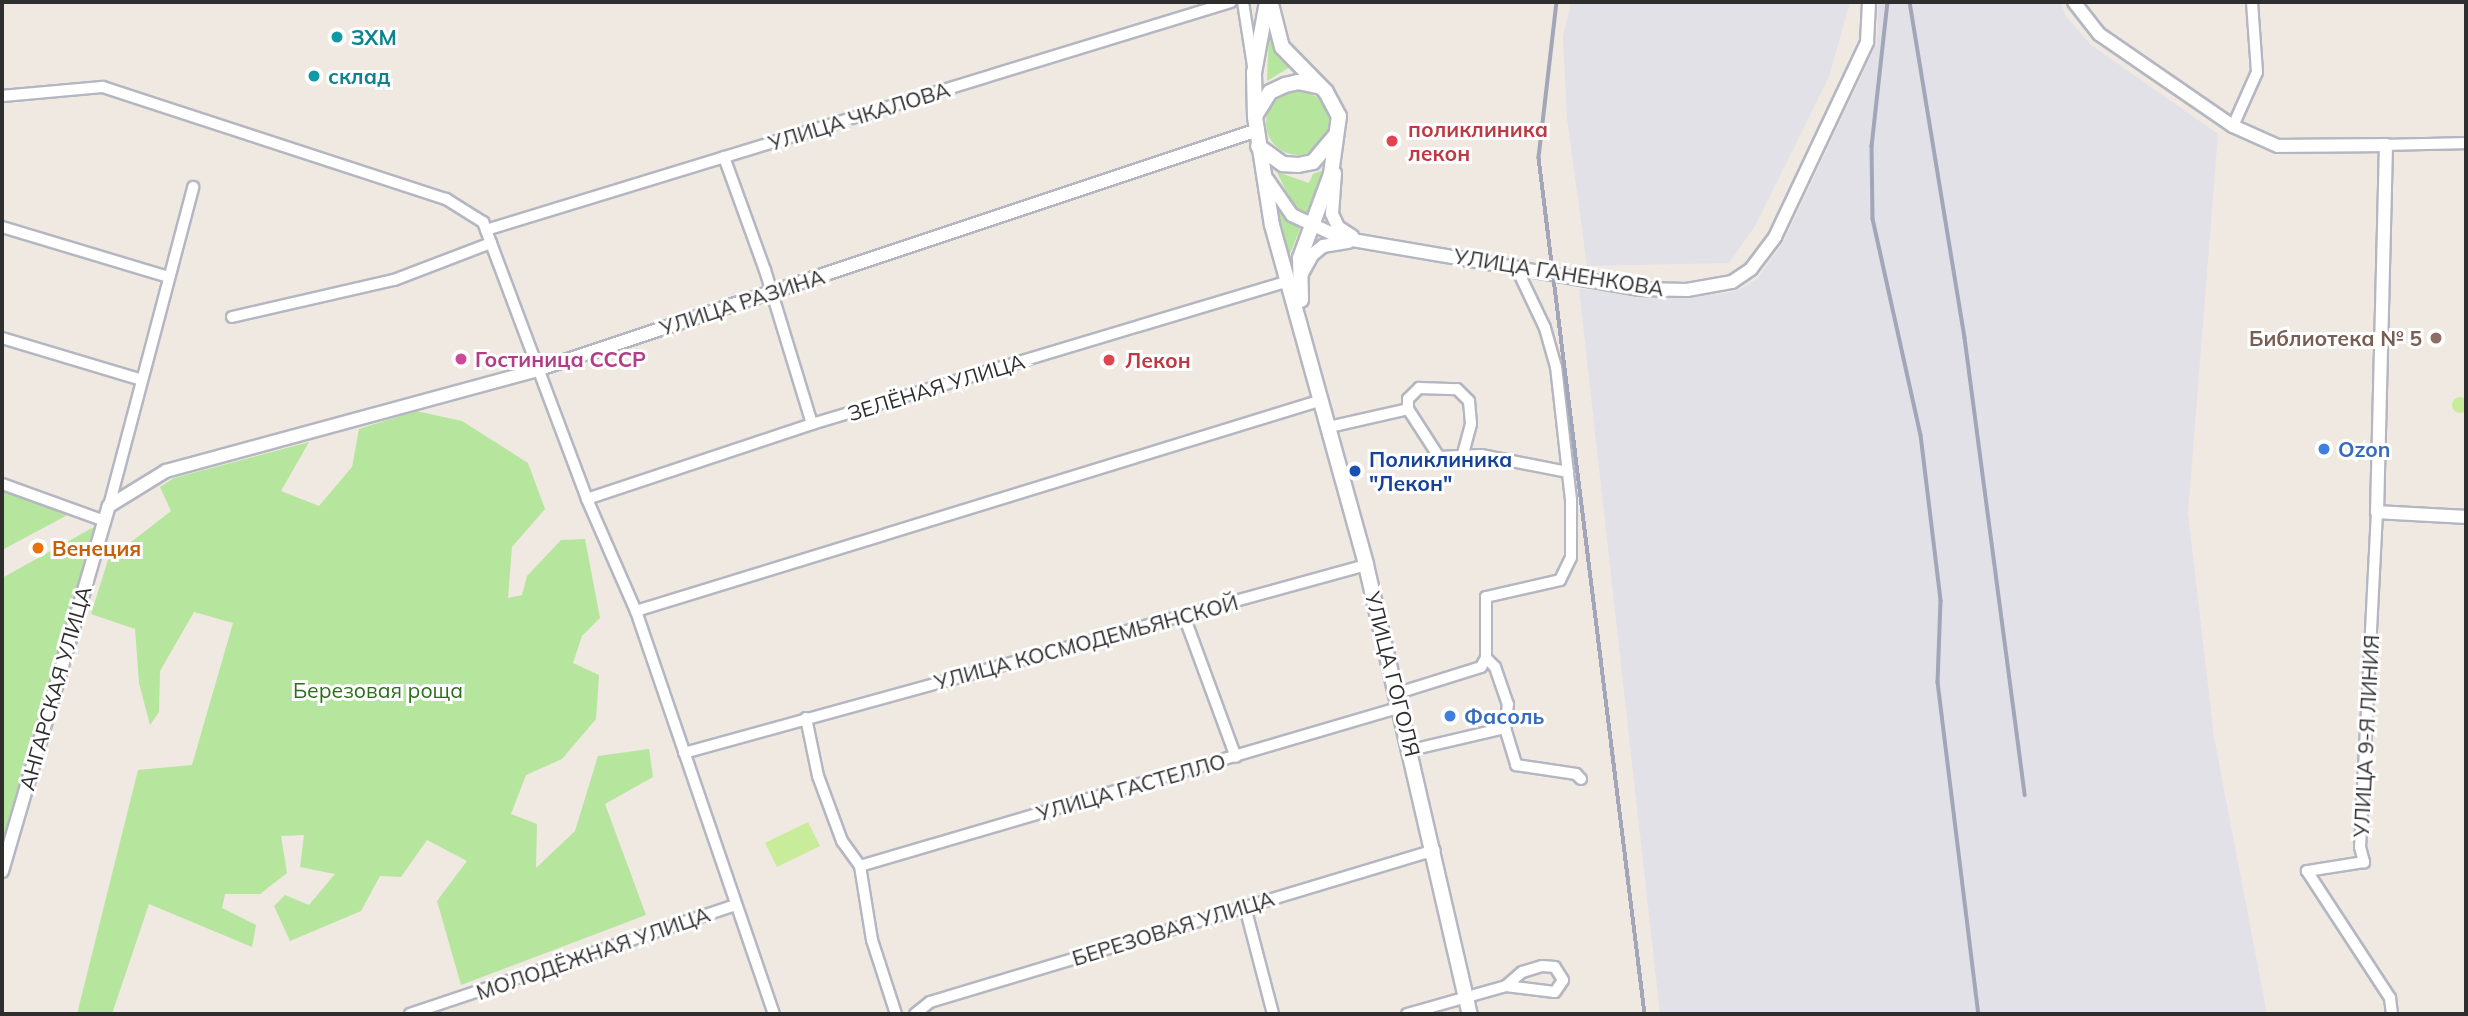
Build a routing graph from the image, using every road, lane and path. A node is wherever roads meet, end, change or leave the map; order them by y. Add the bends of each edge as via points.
1 (1231, 2) edge
2 (1243, 2) edge
3 (1269, 2) edge
4 (1869, 2) edge
5 (2074, 2) edge
6 (2252, 2) edge
7 (1254, 73) junction
8 (1326, 92) junction
9 (2, 96) edge
10 (1339, 116) junction
11 (1255, 124) junction
12 (2233, 127) junction
13 (1339, 142) junction
14 (2466, 143) edge
15 (2386, 145) junction
16 (1258, 146) junction
17 (723, 158) junction
18 (1261, 166) junction
19 (193, 187) dead end
20 (2, 227) edge
21 (1310, 227) junction
22 (486, 230) junction
23 (1362, 240) junction
24 (491, 243) junction
25 (1516, 267) junction
26 (169, 277) junction
27 (1293, 281) junction
28 (772, 292) junction
29 (232, 317) dead end
30 (2, 338) edge
31 (537, 370) junction
32 (142, 380) junction
33 (1322, 400) junction
34 (1408, 409) junction
35 (812, 424) junction
36 (1329, 428) junction
37 (1463, 454) junction
38 (1568, 472) junction
39 (2, 484) edge
40 (587, 499) junction
41 (109, 506) junction
42 (2377, 512) junction
43 (2466, 517) edge
44 (105, 521) junction
45 (1366, 565) junction
46 (636, 611) junction
47 (1184, 616) junction
48 (1486, 659) junction
49 (1400, 700) junction
50 (806, 718) junction
51 (1505, 728) junction
52 (1411, 750) junction
53 (684, 753) junction
54 (1236, 757) junction
55 (1581, 779) dead end
56 (1435, 850) junction
57 (860, 866) junction
58 (2, 871) edge
59 (735, 905) junction
60 (1245, 907) junction
61 (1506, 986) junction
62 (1466, 996) junction
63 (410, 1014) edge
64 (774, 1014) edge
65 (896, 1014) edge
66 (915, 1014) edge
67 (1273, 1014) edge
68 (1407, 1014) edge
69 (1470, 1014) edge
70 (2392, 1014) edge

1 - 17 street, УЛИЦА ЧКАЛОВА
2 - 7 street
3 - 7 main road
3 - 8 main road via 1282,47
4 - 25 street, УЛИЦА ГАНЕНКОВА via 1867,42 1775,237 1751,269 1732,282 1687,290 1639,289
5 - 12 street via 2099,34
6 - 12 street via 2257,72
7 - 11 main road
8 - 10 main road
8 - 11 main road via 1314,84 1285,85 1270,92
9 - 22 street via 103,87 446,200 483,222
10 - 13 main road
10 - 16 main road via 1334,141 1313,162 1283,164
11 - 16 main road
11 - 28 street, УЛИЦА РАЗИНА
12 - 15 street via 2278,146
13 - 21 main road
13 - 23 street via 1332,214 1345,233
14 - 15 street
15 - 42 street, УЛИЦА 9-Я ЛИНИЯ
16 - 18 main road
17 - 22 street, УЛИЦА ЧКАЛОВА
17 - 28 street
18 - 21 street via 1280,203
18 - 27 main road
19 - 26 street
20 - 26 street
21 - 23 street
21 - 27 main road
22 - 24 street
23 - 25 street, УЛИЦА ГАНЕНКОВА
23 - 27 street via 1323,246
24 - 29 street via 394,280
24 - 31 street
25 - 38 street via 1545,328 1556,367
26 - 32 street
27 - 33 main road, УЛИЦА ГОГОЛЯ
27 - 35 street, ЗЕЛЁНАЯ УЛИЦА
28 - 31 street, УЛИЦА РАЗИНА
28 - 35 street
30 - 32 street
31 - 40 street
31 - 41 street, УЛИЦА РАЗИНА via 166,471
32 - 41 street
33 - 36 main road, УЛИЦА ГОГОЛЯ
33 - 46 street
34 - 36 street
34 - 37 street via 1439,457
34 - 37 street via 1408,399 1419,388 1457,389 1469,401 1471,413
35 - 40 street, ЗЕЛЁНАЯ УЛИЦА
36 - 45 main road, УЛИЦА ГОГОЛЯ
37 - 38 street
38 - 48 street via 1571,558 1566,574 1486,597
39 - 44 street
40 - 46 street
41 - 44 street, АНГАРСКАЯ УЛИЦА
42 - 43 street
42 - 70 street, УЛИЦА 9-Я ЛИНИЯ via 2360,847 2364,862 2307,871 2390,998
44 - 58 street, АНГАРСКАЯ УЛИЦА
45 - 47 street, УЛИЦА КОСМОДЕМЬЯНСКОЙ
45 - 49 main road, УЛИЦА ГОГОЛЯ
46 - 53 street
47 - 50 street, УЛИЦА КОСМОДЕМЬЯНСКОЙ
47 - 54 street
48 - 49 street, УЛИЦА ГАСТЕЛЛО via 1482,667
48 - 51 street via 1495,667 1508,704
49 - 52 main road, УЛИЦА ГОГОЛЯ
49 - 54 street, УЛИЦА ГАСТЕЛЛО
50 - 53 street, УЛИЦА КОСМОДЕМЬЯНСКОЙ
50 - 57 street via 818,776 842,841
51 - 52 street
51 - 55 street via 1516,765 1576,774
52 - 56 main road, УЛИЦА ГОГОЛЯ
53 - 59 street
54 - 57 street, УЛИЦА ГАСТЕЛЛО
56 - 60 street, БЕРЕЗОВАЯ УЛИЦА
56 - 62 main road, УЛИЦА ГОГОЛЯ
57 - 65 street via 872,940
59 - 63 street, МОЛОДЁЖНАЯ УЛИЦА
59 - 64 street
60 - 66 street, БЕРЕЗОВАЯ УЛИЦА via 930,1002
60 - 67 street
61 - 61 street via 1555,992 1563,980 1555,967 1542,966 1522,972
61 - 62 street
62 - 68 street
62 - 69 main road, УЛИЦА ГОГОЛЯ

